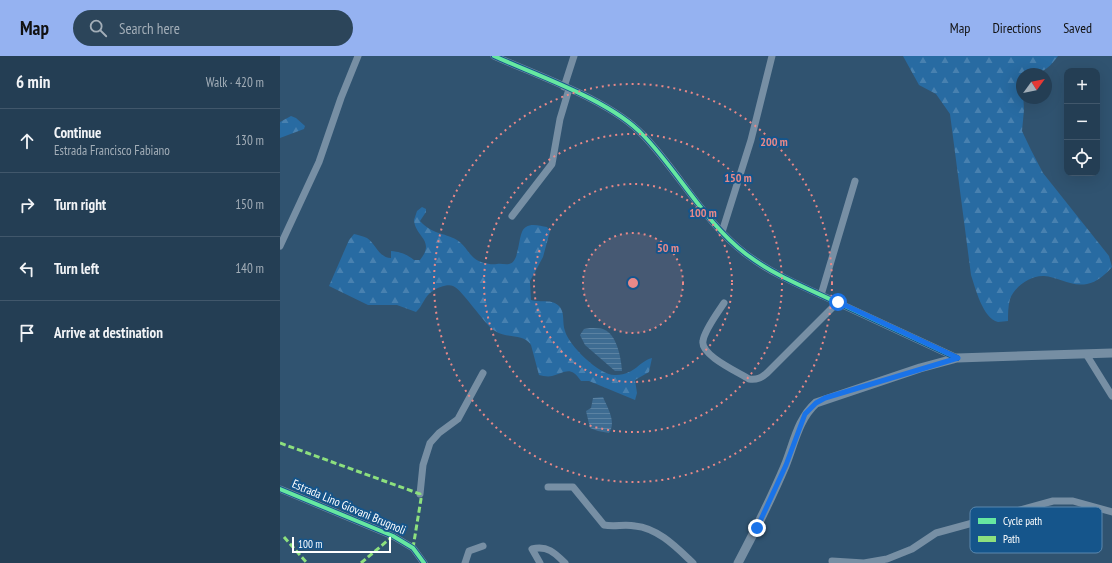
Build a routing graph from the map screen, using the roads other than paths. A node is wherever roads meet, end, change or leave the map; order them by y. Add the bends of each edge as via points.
1 (358, 56) edge
2 (494, 56) edge
3 (574, 56) edge
4 (772, 56) edge
5 (566, 88) junction
6 (855, 181) dead end
7 (512, 216) dead end
8 (722, 232) junction
9 (280, 246) edge
10 (821, 295) junction
11 (838, 302) junction
12 (724, 303) dead end
13 (1112, 353) edge
14 (1086, 354) junction
15 (958, 358) junction
16 (483, 373) dead end
17 (1112, 396) edge
18 (548, 486) dead end
19 (280, 489) edge
20 (420, 494) dead end
21 (1031, 507) edge
22 (1094, 507) edge
23 (1102, 509) edge
24 (1112, 512) edge
25 (970, 524) edge
26 (483, 546) dead end
27 (832, 560) dead end
28 (424, 563) edge
29 (466, 563) edge
30 (540, 563) edge
31 (565, 563) edge
32 (693, 563) edge
33 (738, 563) edge

1 - 9 street via 319,162
2 - 5 street
3 - 5 street
4 - 8 street via 752,140
5 - 7 street via 552,164
5 - 8 street via 610,110 642,134
6 - 10 street
8 - 10 street via 745,254 763,266
10 - 11 street
11 - 12 street via 767,373 754,380 714,358 704,349 703,339
11 - 15 street
13 - 14 main road
14 - 15 main road
14 - 17 street
15 - 33 main road via 825,398 810,408 799,427 786,465 757,528
16 - 20 street via 458,419 430,443 423,465
18 - 32 street via 573,487 604,525 634,525 652,531
19 - 28 street, Estrada Lino Giovani Brugnoli via 393,536 413,548
21 - 22 street via 1053,501 1073,501
23 - 24 street
25 - 27 street via 936,533 912,549 887,559 864,563
26 - 29 street via 469,551
30 - 31 street via 532,550 539,548 555,552

